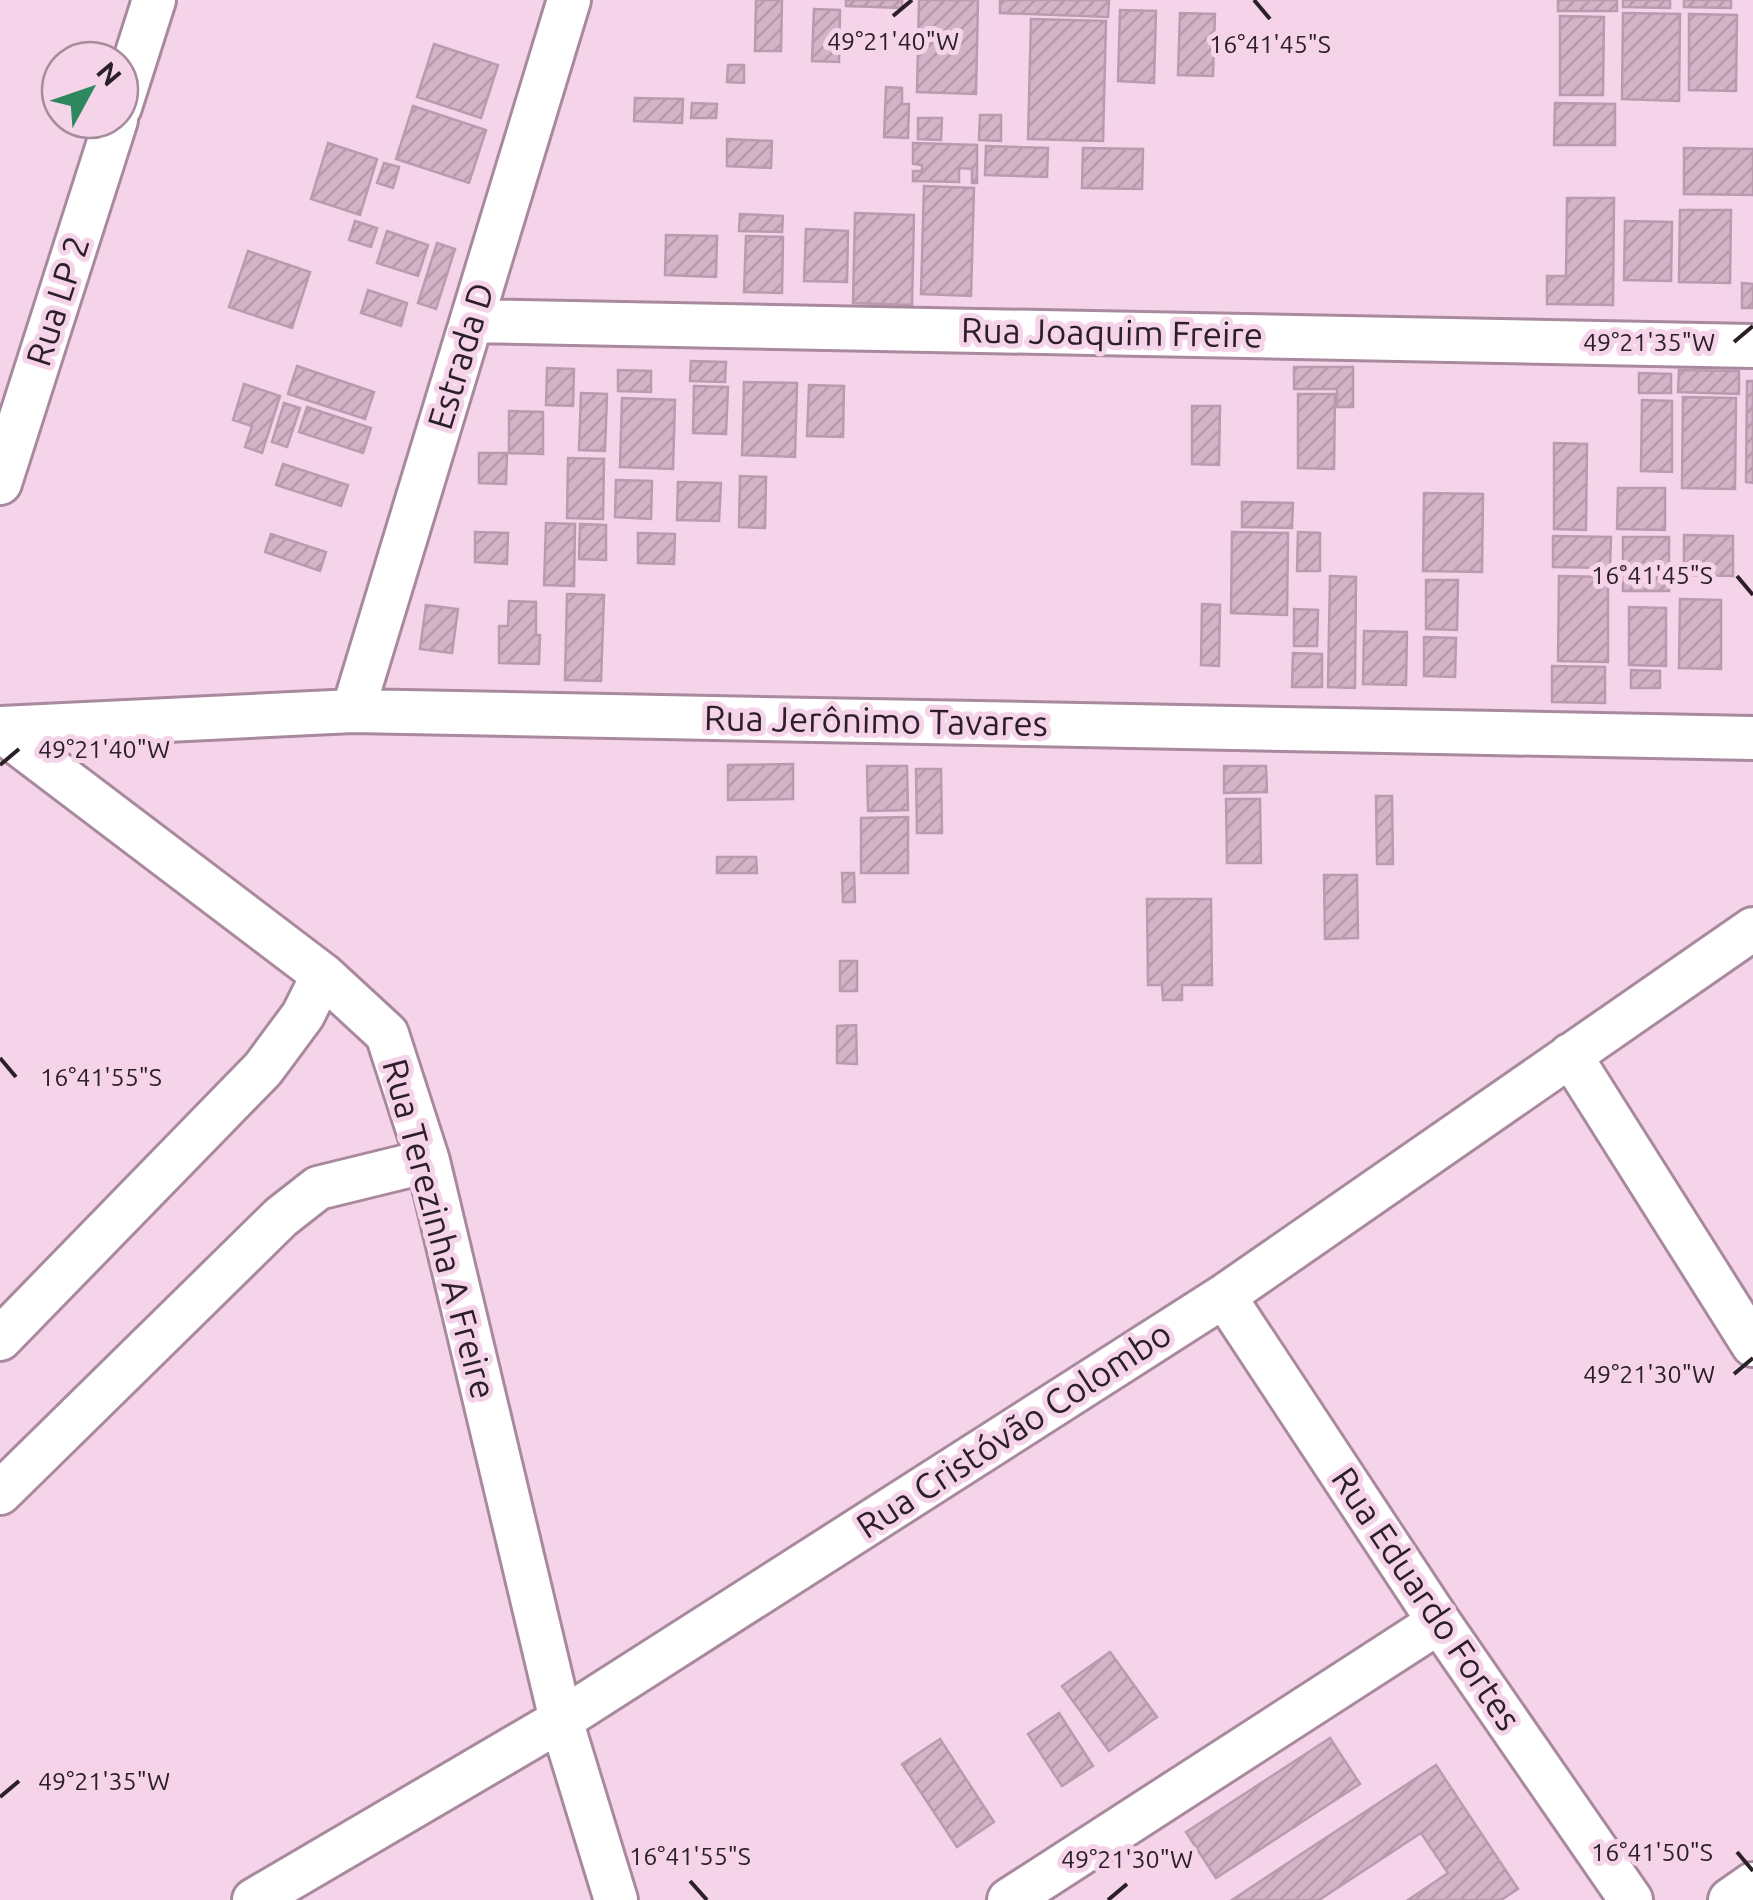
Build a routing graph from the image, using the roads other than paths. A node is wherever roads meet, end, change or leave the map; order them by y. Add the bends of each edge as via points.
1 (154, 0) edge
2 (569, 0) edge
3 (140, 44) edge
4 (110, 140) edge
5 (472, 321) junction
6 (1753, 346) edge
7 (0, 483) edge
8 (354, 711) junction
9 (0, 729) edge
10 (1753, 738) edge
11 (1753, 929) edge
12 (322, 976) junction
13 (1570, 1055) junction
14 (428, 1162) junction
15 (1224, 1296) junction
16 (0, 1339) edge
17 (1753, 1345) edge
18 (0, 1493) edge
19 (1439, 1622) junction
20 (561, 1720) junction
21 (1753, 1884) edge
22 (254, 1900) edge
23 (616, 1900) edge
24 (1009, 1900) edge
25 (1630, 1900) edge
26 (1730, 1900) edge

1 - 3 street
2 - 5 street, Estrada D
4 - 7 street, Rua LP 2
5 - 6 street, Rua Joaquim Freire
5 - 8 street, Estrada D
8 - 9 street, Rua Jerônimo Tavares
8 - 10 street, Rua Jerônimo Tavares
9 - 12 street, Rua Terezinha A Freire
11 - 13 street, Rua Cristóvão Colombo
12 - 14 street, Rua Terezinha A Freire via 387,1034
12 - 16 street via 304,1015 263,1069
13 - 15 street, Rua Cristóvão Colombo
13 - 17 street
14 - 18 street via 318,1188
14 - 20 street, Rua Terezinha A Freire
15 - 19 street, Rua Eduardo Fortes
15 - 20 street, Rua Cristóvão Colombo
19 - 24 street
19 - 25 street, Rua Eduardo Fortes
20 - 22 street, Rua Cristóvão Colombo
20 - 23 street, Rua Terezinha A Freire
21 - 26 street

